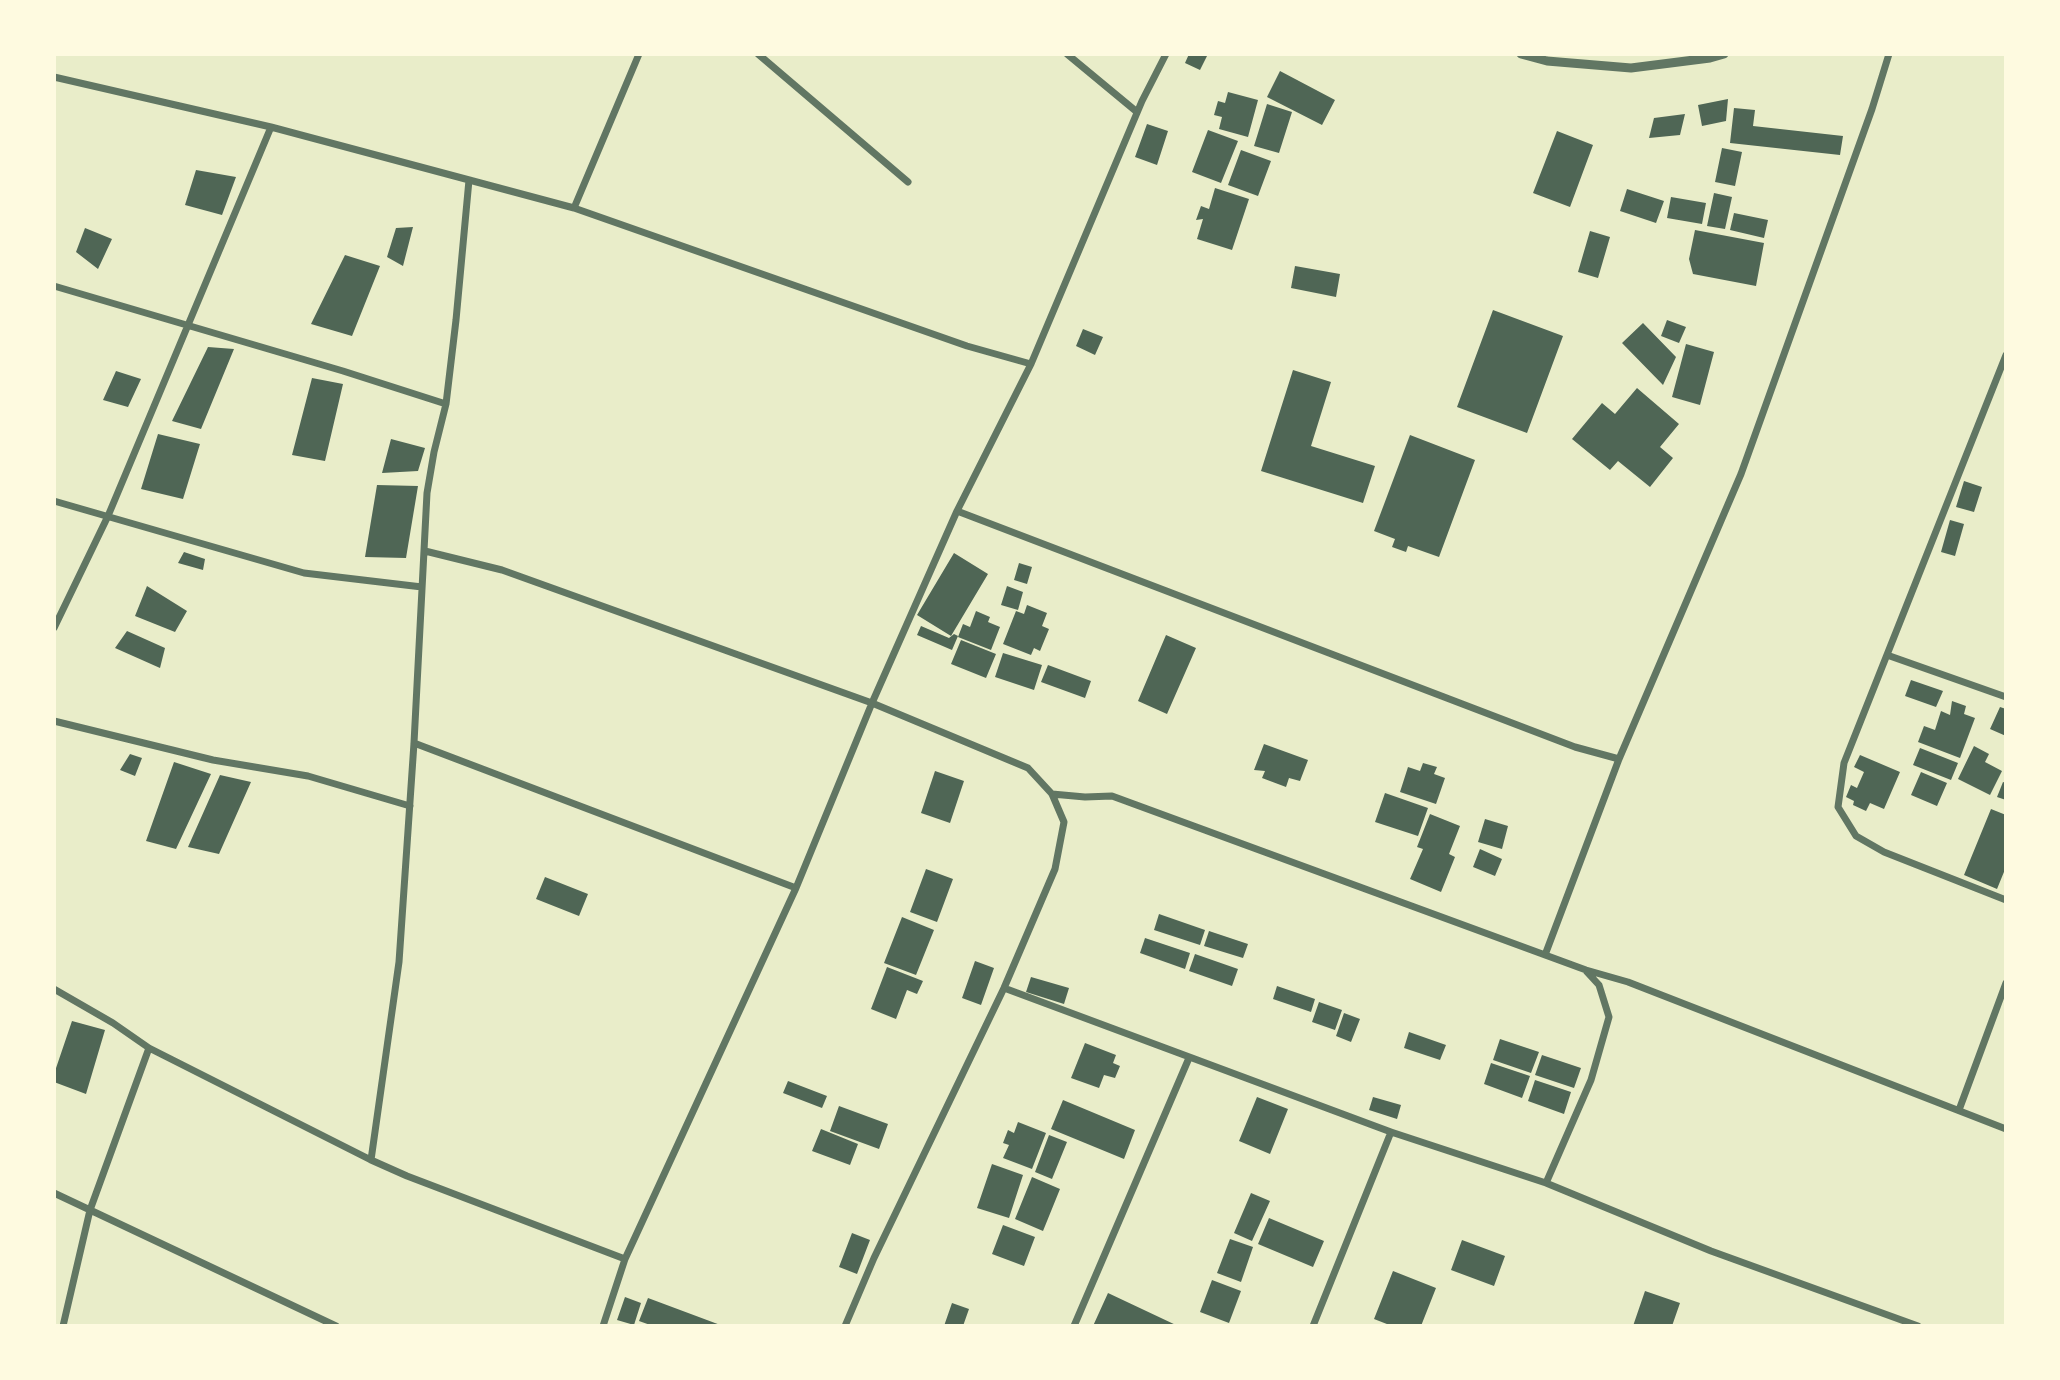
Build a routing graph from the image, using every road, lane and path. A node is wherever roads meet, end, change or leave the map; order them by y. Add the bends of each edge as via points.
1 (639, 54) edge
2 (758, 54) edge
3 (1067, 54) edge
4 (1166, 54) edge
5 (1521, 54) edge
6 (1724, 54) edge
7 (1889, 54) edge
8 (54, 77) edge
9 (1137, 112) junction
10 (271, 127) junction
11 (469, 180) junction
12 (908, 182) dead end
13 (574, 208) junction
14 (54, 286) edge
15 (188, 326) junction
16 (2006, 355) edge
17 (1031, 364) junction
18 (446, 404) junction
19 (54, 501) edge
20 (957, 511) junction
21 (108, 516) junction
22 (425, 551) junction
23 (422, 587) junction
24 (54, 628) edge
25 (1887, 655) junction
26 (2006, 697) edge
27 (872, 703) junction
28 (54, 721) edge
29 (414, 743) junction
30 (1619, 759) junction
31 (1052, 794) junction
32 (410, 806) junction
33 (796, 888) junction
34 (2006, 900) edge
35 (1545, 955) junction
36 (1586, 970) junction
37 (2006, 983) edge
38 (1004, 988) junction
39 (54, 989) edge
40 (149, 1048) junction
41 (1189, 1058) junction
42 (1959, 1110) junction
43 (2006, 1129) edge
44 (1391, 1132) junction
45 (371, 1160) junction
46 (1546, 1183) junction
47 (54, 1193) edge
48 (90, 1210) junction
49 (625, 1259) junction
50 (1314, 1324) edge
51 (63, 1326) edge
52 (336, 1326) edge
53 (603, 1326) edge
54 (845, 1326) edge
55 (1074, 1326) edge
56 (1324, 1326) edge
57 (1918, 1326) edge

1 - 13 street
2 - 12 street
3 - 9 street
4 - 9 street
5 - 6 street via 1631,68
7 - 30 street via 1741,474
8 - 10 street
9 - 17 street
10 - 11 street
10 - 15 street
11 - 13 street
11 - 18 street
13 - 17 street
14 - 15 street
15 - 18 street
15 - 21 street
16 - 25 street
17 - 20 street
18 - 22 street via 427,493
19 - 21 street
20 - 27 street
20 - 30 street via 1575,747
21 - 23 street via 304,573
21 - 24 street
22 - 23 street
22 - 27 street via 502,570
23 - 29 street
25 - 26 street
25 - 34 street via 1844,763 1838,807 1856,836 1884,852
27 - 31 street via 1028,768
27 - 33 street
28 - 32 street via 213,760 308,776
29 - 32 street
29 - 33 street
30 - 35 street
31 - 35 street via 1112,796
31 - 38 street via 1064,822 1055,869
32 - 45 street via 399,962
33 - 49 street
35 - 36 street
36 - 42 street
36 - 46 street via 1599,985 1609,1017 1591,1080
37 - 42 street
38 - 41 street
38 - 54 street
39 - 40 street
40 - 45 street
40 - 48 street
41 - 44 street
41 - 55 street
42 - 43 street
44 - 46 street
44 - 50 street
45 - 49 street
46 - 57 street via 1711,1251
47 - 48 street
48 - 51 street
48 - 52 street
49 - 53 street
50 - 56 street

